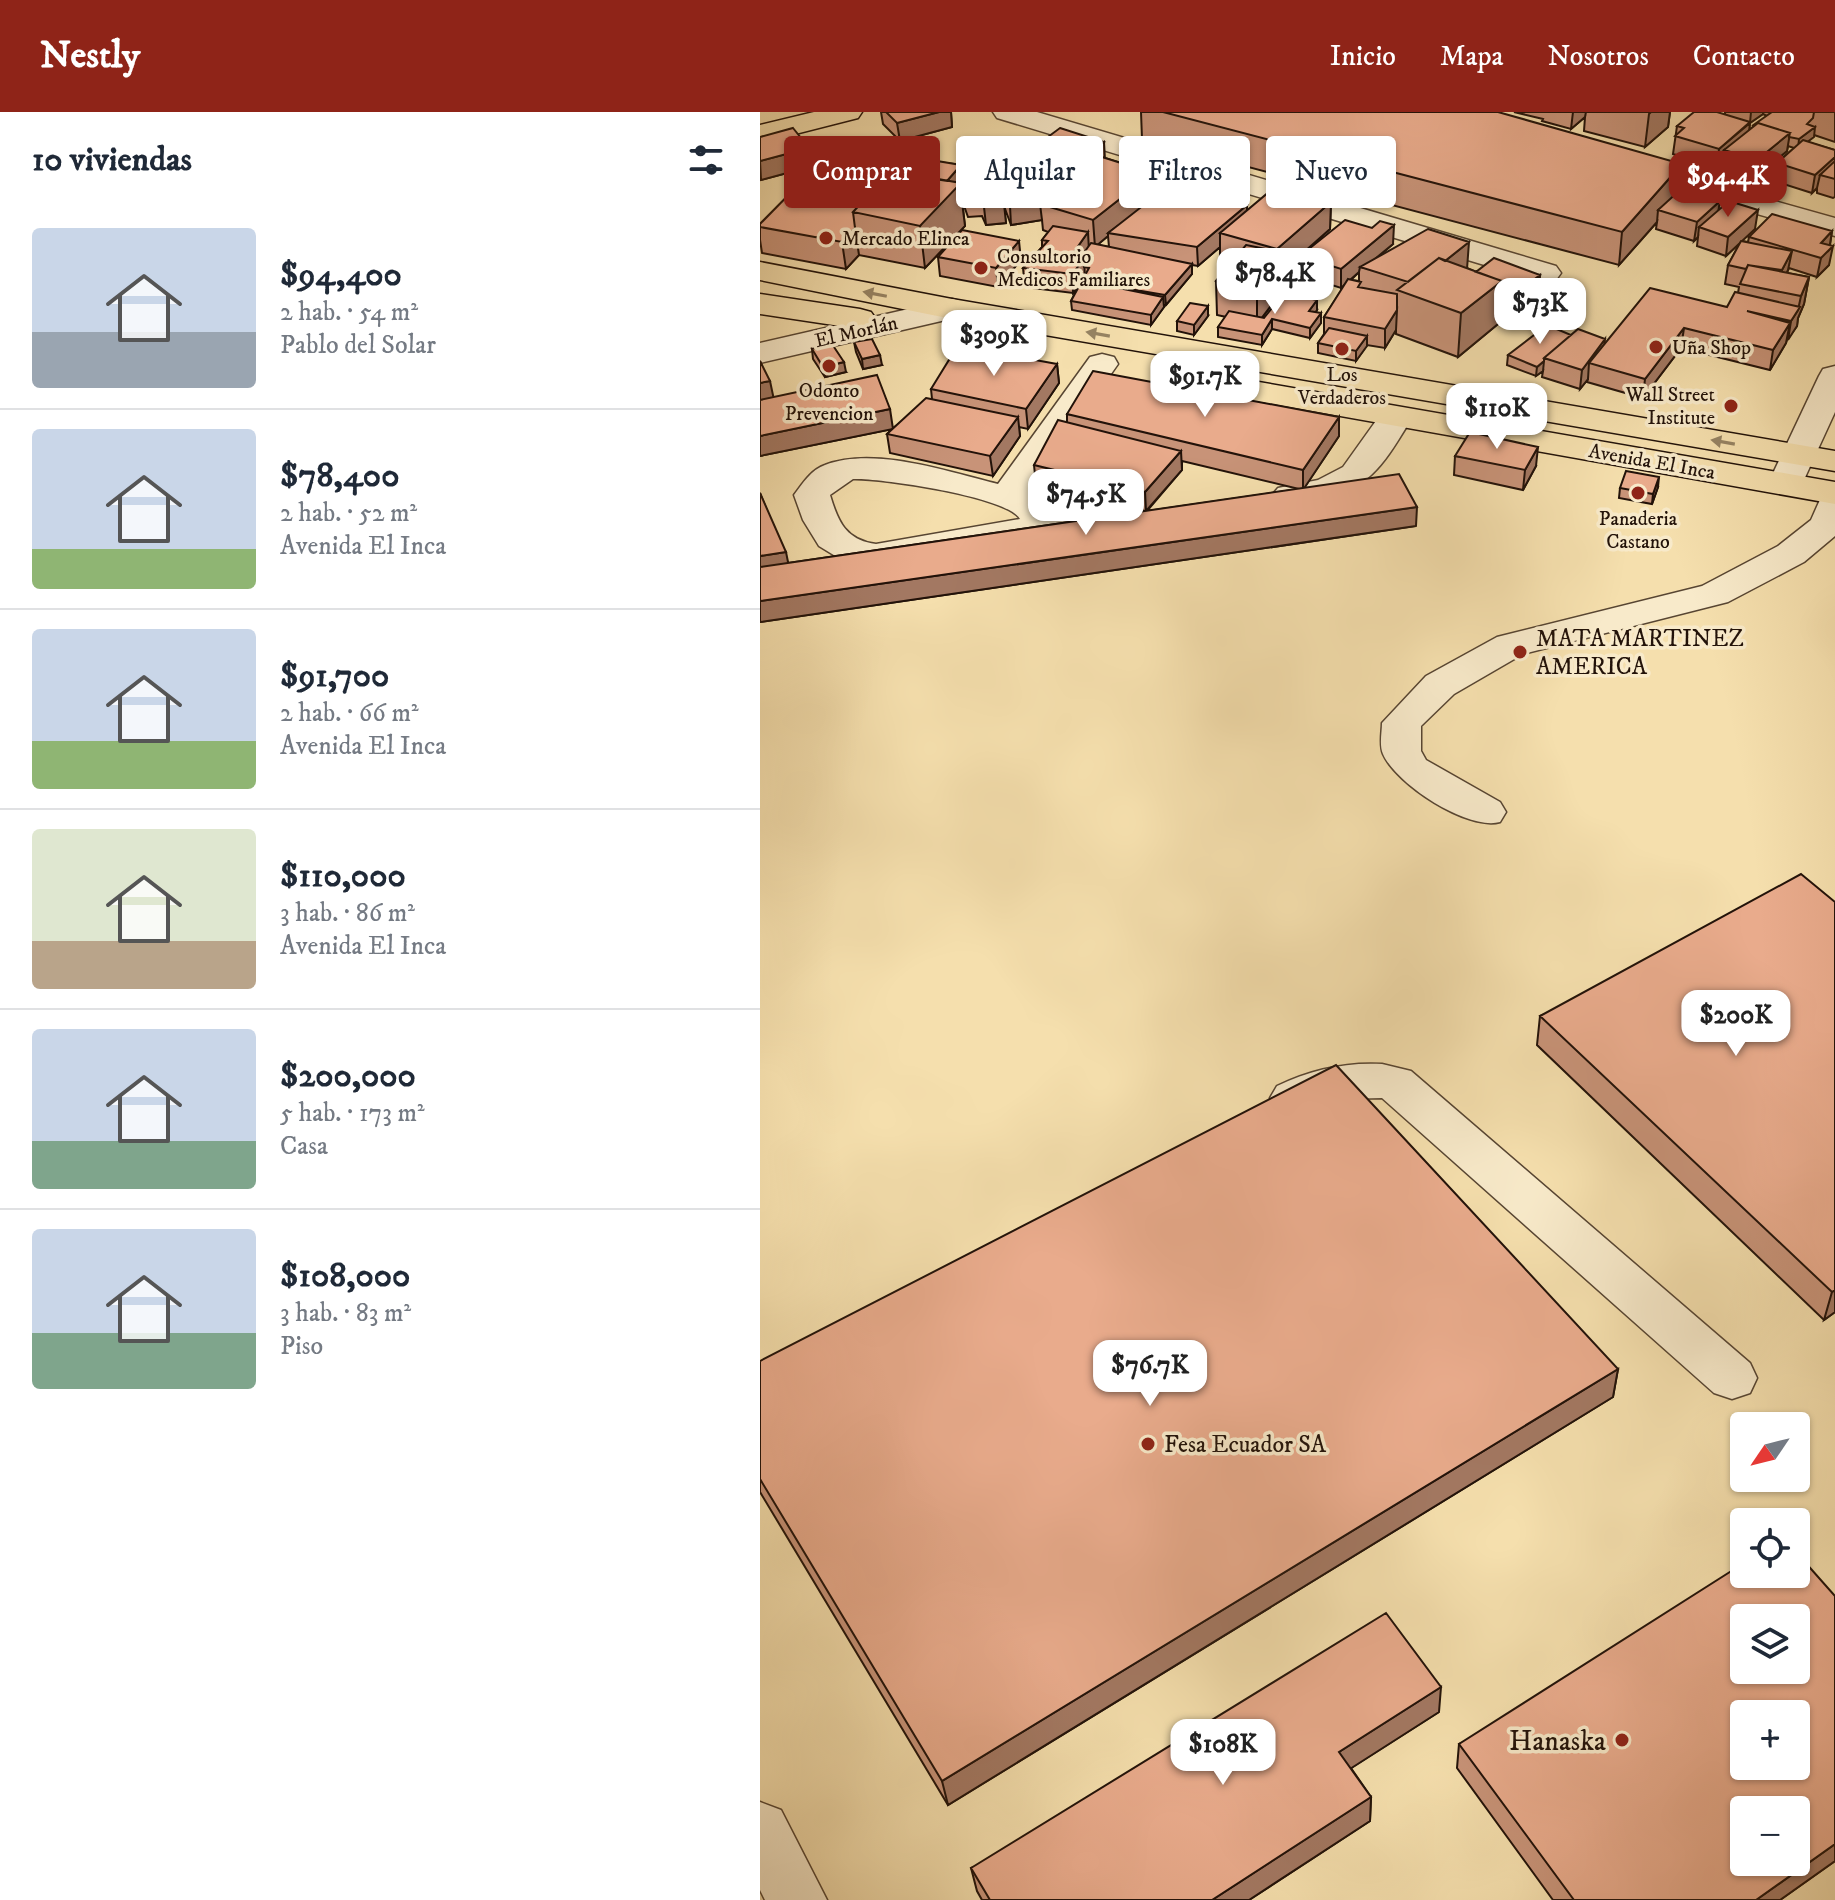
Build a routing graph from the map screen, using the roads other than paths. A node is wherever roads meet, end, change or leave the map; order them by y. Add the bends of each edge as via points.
1 (848, 112) edge
2 (1007, 112) edge
3 (760, 134) edge
4 (1592, 159) edge
5 (1835, 227) edge
6 (760, 271) edge
7 (1545, 273) dead end
8 (760, 304) edge
9 (952, 309) junction
10 (887, 323) junction
11 (760, 353) edge
12 (1102, 364) junction
13 (1835, 376) edge
14 (1395, 418) junction
15 (1835, 461) edge
16 (1792, 470) junction
17 (1835, 493) edge
18 (1007, 496) junction
19 (1262, 499) edge
20 (1835, 500) edge
21 (1157, 512) edge
22 (1040, 526) junction
23 (1486, 812) dead end
24 (1254, 1118) edge
25 (1732, 1378) dead end
26 (760, 1830) edge
27 (797, 1900) edge

1 - 3 main road
2 - 7 street
4 - 5 street
9 -> 6 main road, Avenida El Inca
8 - 10 main road, Avenida El Inca
9 - 10 street, El Morlán
16 -> 9 main road, Avenida El Inca
10 - 11 street, El Morlán
10 - 12 main road, Avenida El Inca
12 - 14 main road, Avenida El Inca
12 - 18 street
13 - 16 street
14 - 16 main road, Avenida El Inca
14 - 19 street via 1353,478 1324,491
15 - 16 main road, Avenida El Inca
16 - 17 main road, Avenida El Inca
18 - 22 street via 1036,511
18 - 22 street via 876,468 836,472 823,478 812,495 830,537 843,549 860,554
20 - 23 street via 1827,525 1801,546 1715,594 1510,645 1440,685 1402,723 1401,751 1412,769
21 - 22 street
24 - 25 street via 1319,1085 1395,1083
26 - 27 street

